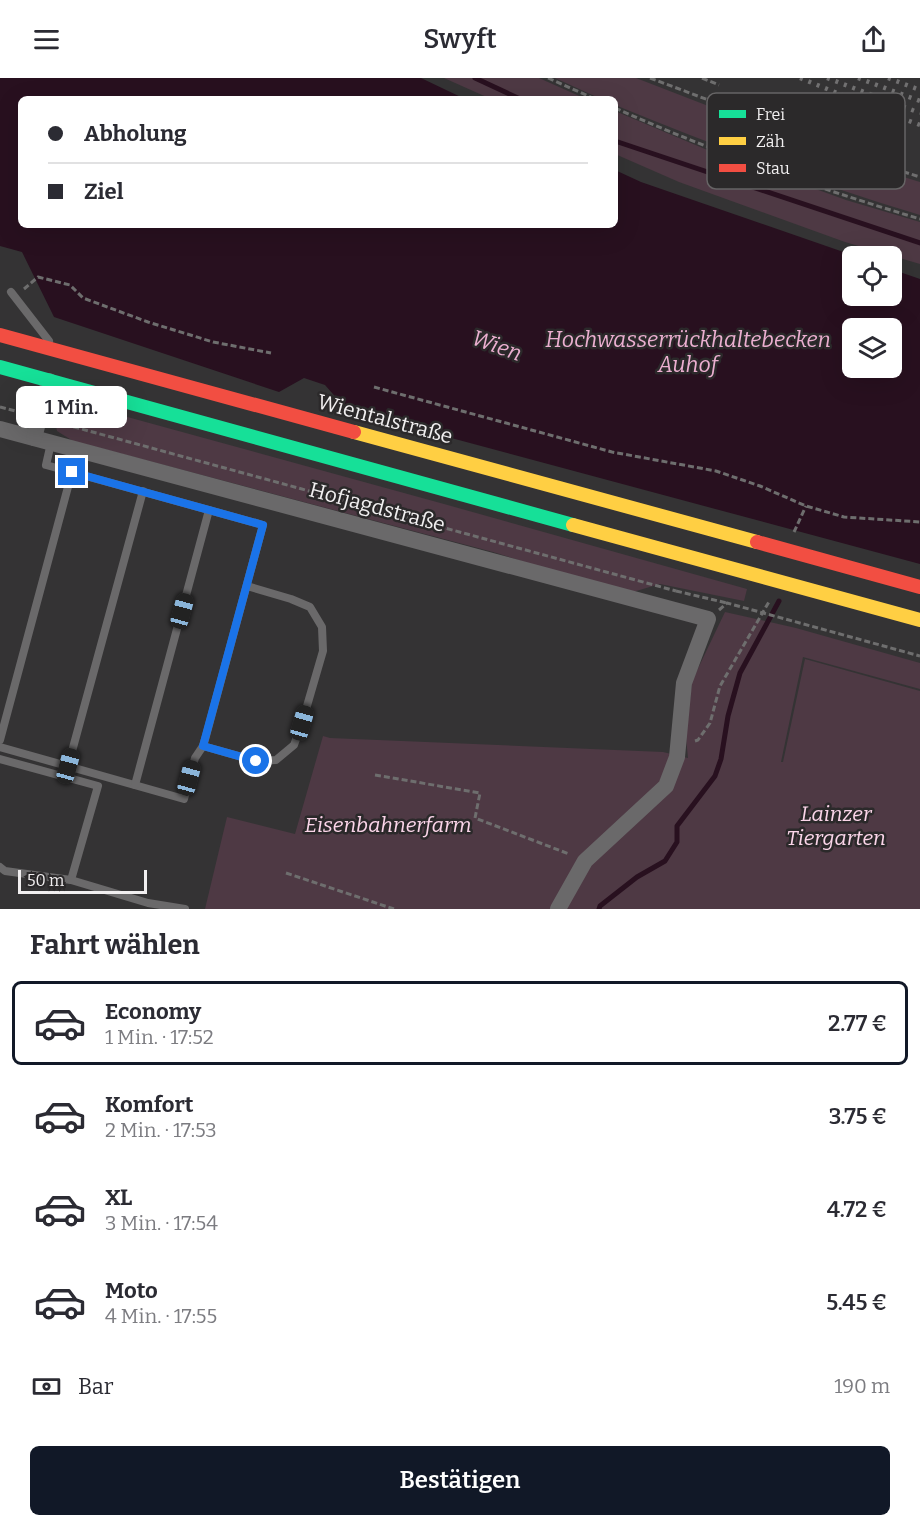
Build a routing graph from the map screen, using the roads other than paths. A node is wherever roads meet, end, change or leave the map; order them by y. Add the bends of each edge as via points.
1 (11, 292) dead end
2 (0, 335) edge
3 (57, 351) junction
4 (0, 368) edge
5 (49, 381) junction
6 (0, 429) edge
7 (34, 438) junction
8 (51, 443) junction
9 (72, 472) junction
10 (143, 491) junction
11 (209, 510) junction
12 (247, 586) junction
13 (920, 587) edge
14 (920, 620) edge
15 (0, 740) edge
16 (203, 746) junction
17 (0, 747) edge
18 (0, 759) edge
19 (68, 766) junction
20 (135, 785) junction
21 (0, 867) edge
22 (71, 880) junction
23 (185, 909) edge
24 (558, 909) edge

1 - 3 lane
2 - 3 main road, Wientalstraße
3 - 13 main road, Wientalstraße
4 - 5 main road
5 - 7 street
5 - 14 main road
6 - 7 street, Hofjagdstraße
7 - 8 street, Hofjagdstraße
8 - 9 lane via 46,465
8 - 24 street, Hofjagdstraße via 708,619 684,683 677,757 666,786 585,861
9 - 10 lane
9 - 15 lane
10 - 11 lane
10 - 19 lane
11 - 12 lane via 263,525
11 - 20 lane
12 - 16 lane
12 - 16 lane via 310,607 322,627 322,651 294,745 276,760 256,761
16 - 20 lane via 195,758 184,799
17 - 19 lane
18 - 22 lane via 98,786
19 - 20 lane
21 - 22 lane
22 - 23 lane via 148,903

